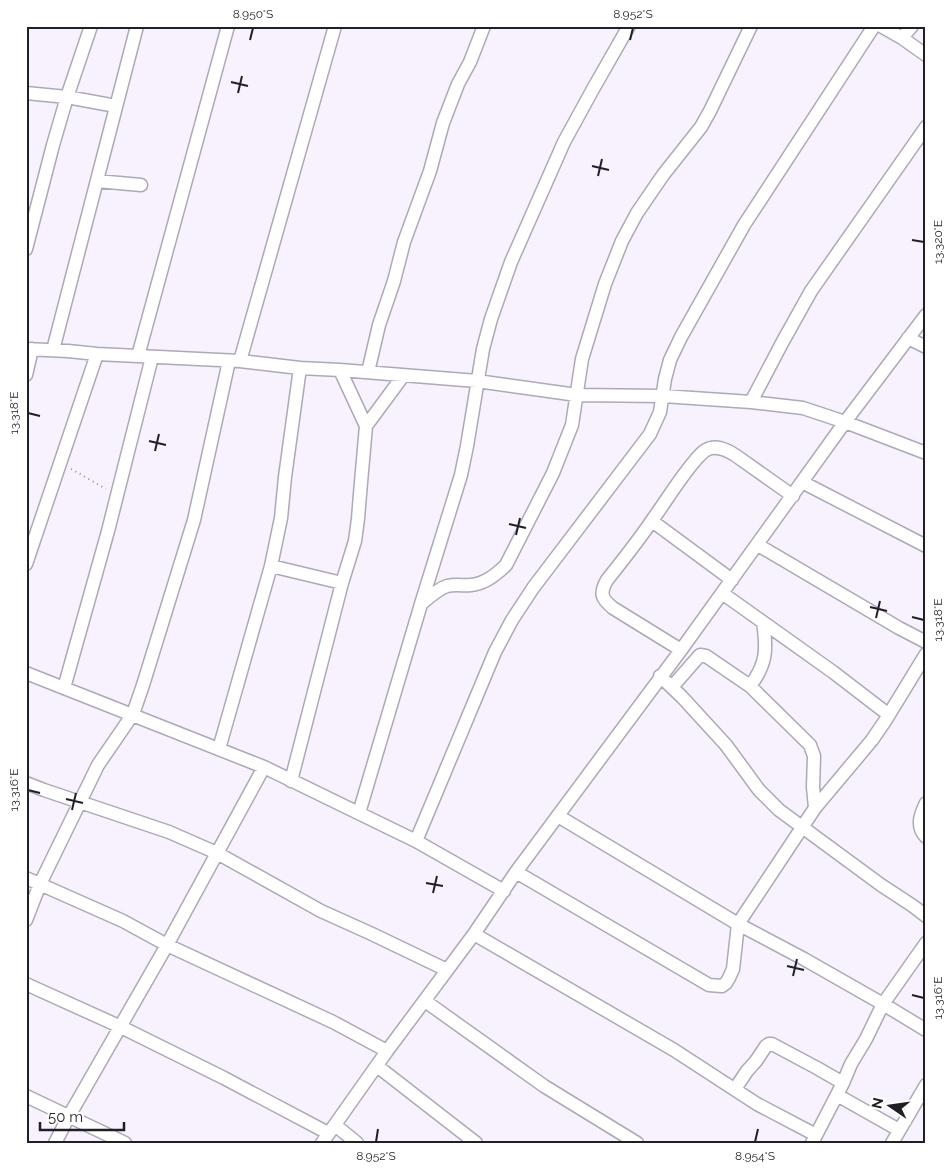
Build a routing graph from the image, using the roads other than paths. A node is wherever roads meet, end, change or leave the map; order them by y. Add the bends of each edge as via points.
1 (91, 26) edge
2 (138, 26) edge
3 (228, 26) edge
4 (335, 26) edge
5 (484, 26) edge
6 (630, 26) edge
7 (751, 26) edge
8 (874, 26) edge
9 (882, 26) edge
10 (912, 26) edge
11 (902, 38) junction
12 (926, 55) edge
13 (26, 93) edge
14 (67, 98) junction
15 (116, 106) junction
16 (926, 127) edge
17 (97, 181) junction
18 (141, 186) dead end
19 (26, 249) edge
20 (926, 316) edge
21 (908, 338) junction
22 (926, 347) edge
23 (29, 349) edge
24 (53, 350) junction
25 (97, 354) junction
26 (138, 356) junction
27 (152, 357) junction
28 (235, 361) junction
29 (300, 368) junction
30 (340, 370) junction
31 (368, 372) junction
32 (26, 375) edge
33 (403, 376) junction
34 (477, 381) junction
35 (577, 395) junction
36 (663, 396) junction
37 (751, 402) junction
38 (845, 422) junction
39 (366, 426) junction
40 (926, 453) edge
41 (802, 482) junction
42 (793, 496) junction
43 (652, 520) junction
44 (758, 545) junction
45 (926, 546) edge
46 (26, 564) edge
47 (271, 566) junction
48 (732, 580) junction
49 (342, 583) junction
50 (722, 593) junction
51 (421, 604) junction
52 (763, 622) junction
53 (926, 642) edge
54 (681, 650) junction
55 (926, 654) edge
56 (26, 673) edge
57 (920, 675) edge
58 (660, 676) junction
59 (750, 686) junction
60 (672, 687) junction
61 (64, 688) junction
62 (133, 714) junction
63 (889, 715) junction
64 (219, 749) junction
65 (264, 767) junction
66 (291, 781) junction
67 (26, 783) edge
68 (81, 803) junction
69 (926, 803) edge
70 (815, 808) junction
71 (359, 813) junction
72 (558, 816) junction
73 (802, 827) junction
74 (926, 837) edge
75 (416, 841) junction
76 (217, 854) junction
77 (516, 872) junction
78 (26, 878) edge
79 (40, 884) junction
80 (504, 890) junction
81 (926, 916) edge
82 (26, 920) edge
83 (738, 924) junction
84 (474, 934) junction
85 (926, 943) edge
86 (167, 945) junction
87 (447, 970) junction
88 (26, 984) edge
89 (425, 1001) junction
90 (883, 1004) junction
91 (121, 1027) junction
92 (926, 1030) edge
93 (387, 1051) junction
94 (377, 1066) junction
95 (843, 1083) junction
96 (926, 1085) edge
97 (735, 1088) junction
98 (837, 1095) junction
99 (26, 1096) edge
100 (69, 1116) junction
101 (899, 1130) junction
102 (328, 1134) edge
103 (814, 1139) edge
104 (55, 1143) edge
105 (125, 1143) edge
106 (357, 1143) edge
107 (476, 1143) edge
108 (637, 1143) edge
109 (892, 1143) edge

1 - 14 street
2 - 15 street
3 - 26 street
4 - 28 street
5 - 31 street via 443,123 379,324
6 - 34 street via 564,142 529,220 491,319
7 - 35 street via 701,127 663,175 622,241 582,359
8 - 36 street via 744,225 670,360
9 - 11 street
10 - 11 street
11 - 12 street
13 - 14 street
14 - 15 street
14 - 19 street
15 - 17 street
16 - 37 street via 811,291
17 - 18 street
17 - 24 street
20 - 21 street
21 - 22 street
21 - 38 street
23 - 24 street
23 - 32 street
24 - 25 street
25 - 26 street
25 - 46 street
26 - 27 street
27 - 28 street
27 - 61 street
28 - 29 street
28 - 62 street via 194,520
29 - 30 street
29 - 47 street via 281,518
30 - 31 street
30 - 39 street
31 - 33 street
33 - 34 street
33 - 39 street
34 - 35 street
34 - 51 street via 461,475
35 - 36 street
35 - 51 street via 572,425 553,473 506,565 495,576 472,585 445,587
36 - 37 street
36 - 75 street via 650,434 532,588 512,620 495,652
37 - 38 street via 802,408
38 - 40 street
38 - 41 street
39 - 49 street via 355,540
41 - 42 street
41 - 45 street
42 - 43 street via 735,455 711,448 686,471
42 - 44 street
43 - 48 street
43 - 54 street via 607,580 602,595 613,608
44 - 48 street
44 - 53 street
47 - 49 street
47 - 64 street
48 - 50 street
49 - 66 street
50 - 52 street
50 - 54 street
51 - 71 street
52 - 59 street via 766,639 763,665
52 - 63 street
54 - 58 street
55 - 57 street
56 - 61 street
57 - 63 street
58 - 60 street
58 - 72 street
59 - 60 street via 702,654
59 - 70 street via 810,745 814,756
60 - 73 street via 726,745 760,790
61 - 62 street
62 - 64 street
62 - 68 street via 98,765
63 - 70 street
64 - 65 street
65 - 66 street
65 - 76 street
66 - 71 street
67 - 68 street
68 - 76 street via 169,832
68 - 79 street
69 - 74 street via 920,826
70 - 73 street
71 - 75 street
72 - 77 street
72 - 83 street
73 - 81 street
73 - 83 street
75 - 80 street
76 - 86 street
76 - 87 street via 321,911
77 - 80 street
77 - 83 street via 709,985 722,986 729,978
78 - 79 street
79 - 82 street
79 - 86 street via 124,921
80 - 84 street
83 - 90 street
84 - 87 street
84 - 97 street
85 - 90 street
86 - 91 street
86 - 93 street via 333,1022
87 - 89 street
88 - 91 street
89 - 93 street
89 - 108 street via 544,1086
90 - 92 street
90 - 95 street
91 - 100 street
91 - 102 street
93 - 94 street
94 - 102 street
94 - 107 street
95 - 97 street via 768,1044
95 - 98 street
96 - 101 street
97 - 103 street
98 - 101 street
98 - 103 street
99 - 100 street
100 - 104 street
100 - 105 street
101 - 109 street
102 - 106 street

